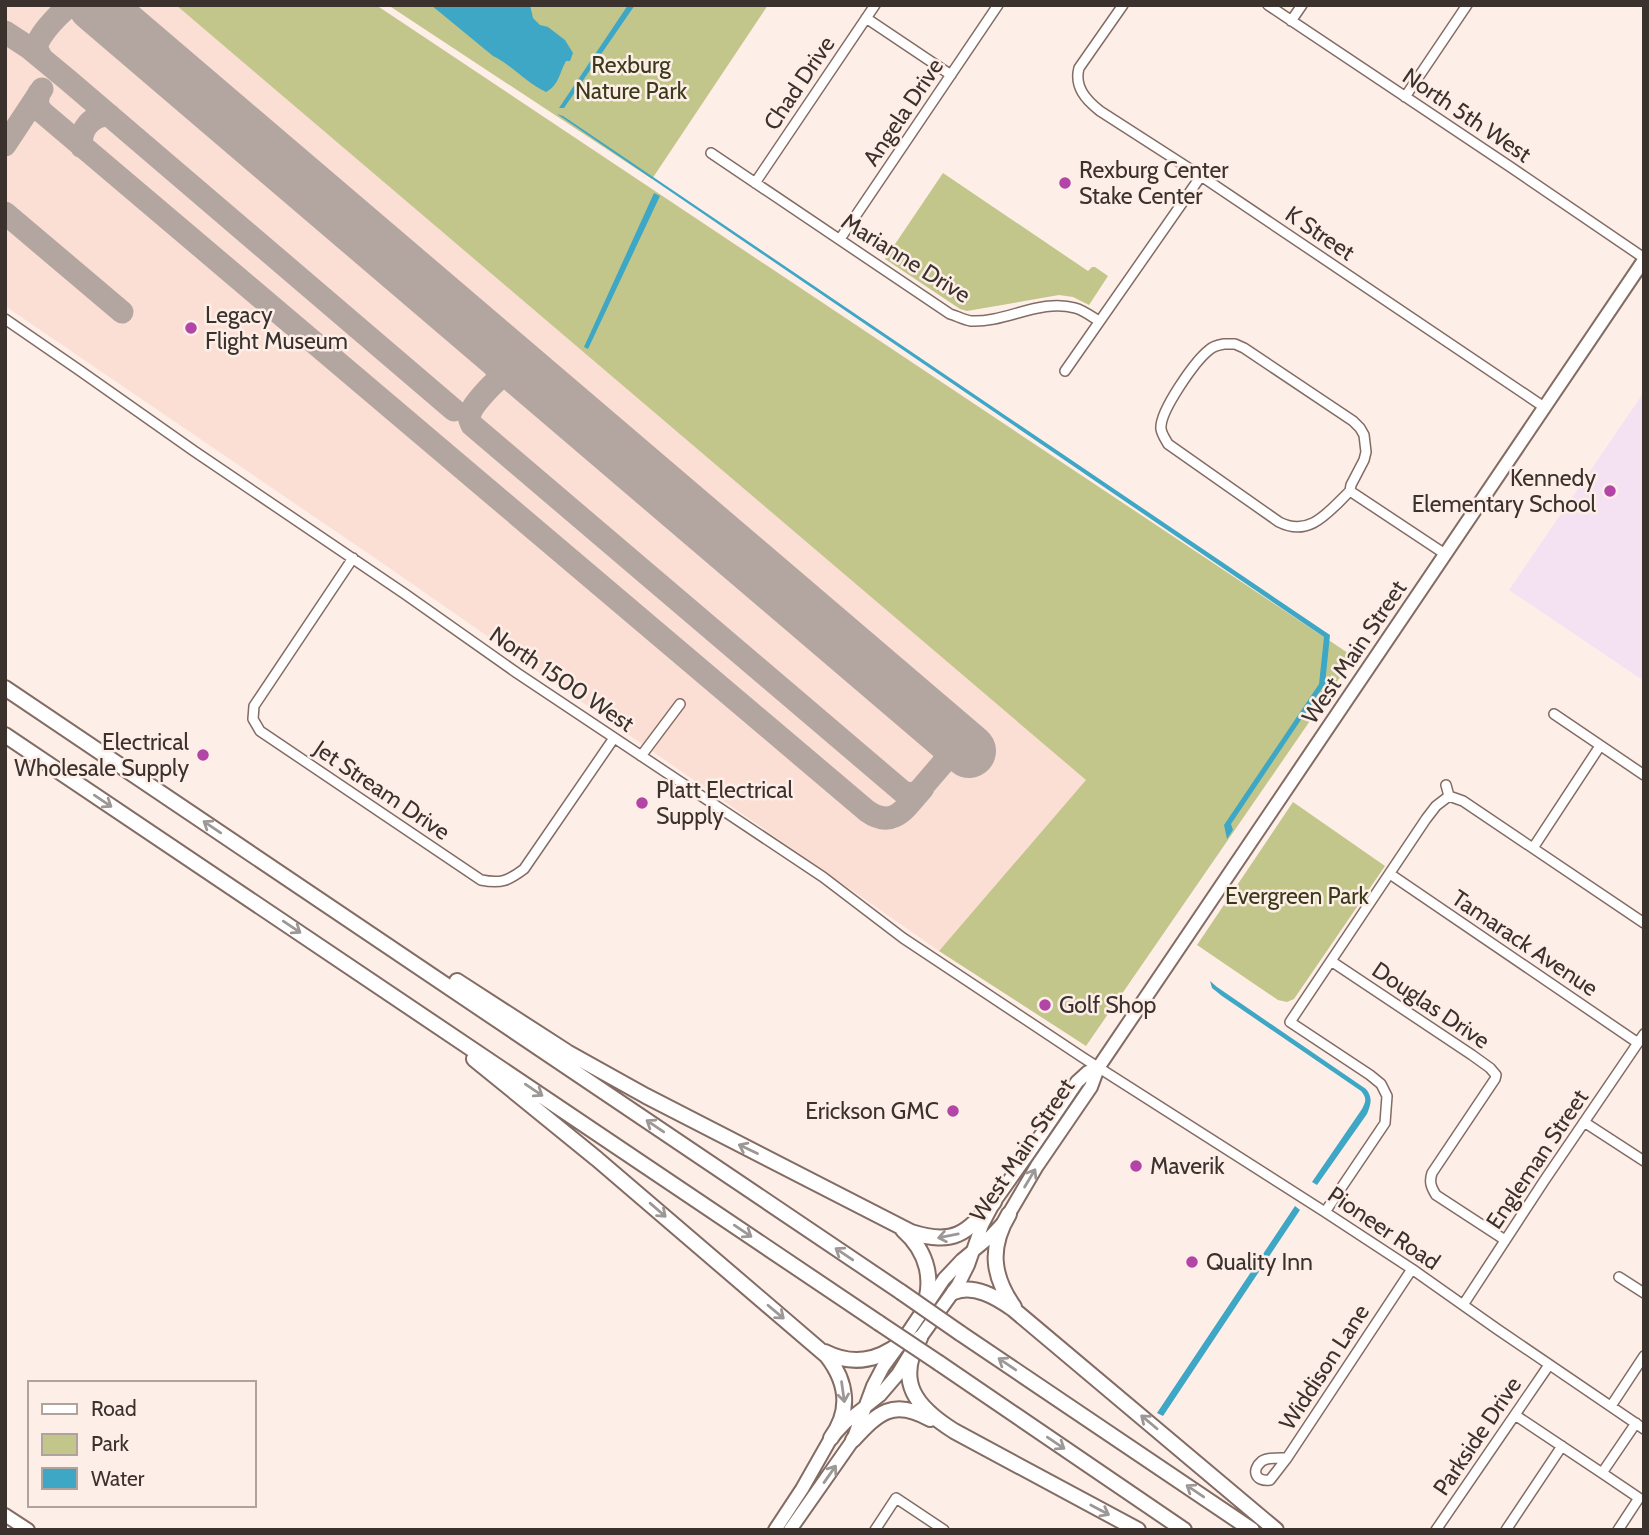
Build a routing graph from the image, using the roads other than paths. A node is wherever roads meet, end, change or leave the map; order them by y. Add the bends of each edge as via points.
1 (875, 5) edge
2 (999, 5) edge
3 (1123, 5) edge
4 (1268, 5) edge
5 (1302, 5) edge
6 (1467, 5) edge
7 (866, 18) junction
8 (1291, 21) junction
9 (951, 75) junction
10 (1405, 97) junction
11 (711, 153) dead end
12 (1201, 176) junction
13 (755, 183) junction
14 (840, 239) junction
15 (1644, 259) edge
16 (5, 319) edge
17 (1099, 321) junction
18 (1065, 371) dead end
19 (1544, 407) junction
20 (1350, 491) junction
21 (1446, 554) junction
22 (354, 558) junction
23 (5, 688) edge
24 (680, 704) dead end
25 (1554, 715) dead end
26 (5, 735) edge
27 (614, 738) junction
28 (1600, 746) junction
29 (641, 756) junction
30 (1644, 775) edge
31 (1446, 785) dead end
32 (1449, 796) junction
33 (1533, 848) junction
34 (268, 865) junction
35 (1390, 874) junction
36 (1644, 923) edge
37 (1331, 961) junction
38 (396, 997) junction
39 (1641, 1039) edge
40 (1098, 1068) junction
41 (1584, 1122) junction
42 (1644, 1161) edge
43 (994, 1202) junction
44 (1325, 1212) junction
45 (1009, 1214) junction
46 (893, 1223) junction
47 (1505, 1240) junction
48 (973, 1251) junction
49 (1412, 1269) junction
50 (1619, 1277) dead end
51 (954, 1292) junction
52 (1644, 1293) edge
53 (1463, 1305) junction
54 (922, 1312) junction
55 (1022, 1316) junction
56 (920, 1338) junction
57 (901, 1343) junction
58 (821, 1349) junction
59 (1644, 1356) edge
60 (1549, 1365) junction
61 (866, 1405) junction
62 (1611, 1406) junction
63 (1515, 1415) junction
64 (1640, 1426) edge
65 (954, 1431) junction
66 (831, 1438) junction
67 (852, 1440) junction
68 (1562, 1446) junction
69 (1287, 1458) dead end
70 (1602, 1473) junction
71 (5, 1515) edge
72 (28, 1530) edge
73 (775, 1530) edge
74 (790, 1530) edge
75 (875, 1530) edge
76 (944, 1530) edge
77 (1138, 1530) edge
78 (1184, 1530) edge
79 (1252, 1530) edge
80 (1276, 1530) edge
81 (1436, 1530) edge
82 (1506, 1530) edge
83 (1618, 1530) edge

1 - 7 street, Chad Drive
2 - 9 street, Angela Drive
3 - 12 street, K Street via 1080,68 1080,87 1100,111
4 - 8 street, North 5th West
5 - 8 street
6 - 10 street
7 - 9 street
7 - 13 street, Chad Drive
8 - 10 street, North 5th West
9 - 14 street, Angela Drive
10 - 15 street, North 5th West
11 - 13 street, Marianne Drive
12 - 17 street
12 - 19 street, K Street
13 - 14 street, Marianne Drive
14 - 17 street, Marianne Drive via 961,318 985,320 1055,306 1077,308
15 - 19 main road, West Main Street
16 - 22 street, North 1500 West
17 - 18 street
19 - 21 main road, West Main Street
20 - 20 street via 1308,526 1293,528 1168,444 1162,421 1197,361 1215,346 1235,344 1353,421 1364,435 1366,452
20 - 21 street
21 - 40 main road, West Main Street
22 - 27 street, North 1500 West
22 - 27 street, Jet Stream Drive via 254,706 253,719 260,731 481,880 497,883 524,869
34 -> 23 highway
24 - 29 street
25 - 28 street
26 -> 38 highway
27 - 29 street, North 1500 West
28 - 30 street
28 - 33 street
29 - 40 street, North 1500 West
31 - 32 street
32 - 33 street
32 - 35 street via 1436,806
33 - 36 street
46 -> 34 highway via 597,1069
79 -> 34 highway, bridge
35 - 37 street
35 - 39 street, Tamarack Avenue
37 - 44 street via 1290,1022 1370,1075 1387,1096 1385,1123
37 - 47 street, Douglas Drive via 1496,1075 1430,1180 1436,1195
38 -> 58 highway
38 -> 78 highway, bridge
39 - 41 street, Engleman Street
40 - 43 main road, West Main Street via 1077,1083
40 - 44 street, Pioneer Road
45 -> 40 main road, West Main Street via 1091,1087
41 - 42 street
41 - 47 street, Engleman Street
43 -> 46 highway via 969,1228 950,1237 921,1235
43 - 48 main road, West Main Street
44 - 49 street, Pioneer Road
45 - 48 main road, West Main Street
45 - 55 highway via 1000,1231 995,1262 1004,1291
46 - 54 highway via 912,1240 927,1265 929,1283
47 - 53 street, Engleman Street
48 - 51 main road, West Main Street
48 - 54 main road, West Main Street via 944,1279
49 - 53 street, Pioneer Road
49 - 69 street, Widdison Lane
50 - 52 street
51 - 55 highway via 982,1293
51 - 56 main road, West Main Street
53 - 60 street, Pioneer Road
54 - 57 main road, West Main Street
80 -> 55 highway
56 - 61 main road, West Main Street via 893,1381
56 - 65 highway via 911,1360 911,1388 923,1408
57 - 58 highway via 863,1360 844,1359
57 - 61 main road, West Main Street
58 -> 66 highway via 838,1372 845,1393 842,1417
59 - 62 street
60 - 62 street, Pioneer Road
60 - 63 street, Parkside Drive
61 - 66 main road, West Main Street
61 - 67 main road, West Main Street
62 - 64 street, Pioneer Road
63 - 68 street
63 - 81 street, Parkside Drive
64 - 70 street
65 - 67 highway via 917,1412 897,1409 877,1415
65 -> 77 highway
66 - 73 main road, West Main Street
74 -> 67 main road, West Main Street
68 - 70 street
68 - 82 street
70 - 83 street via 1639,1498
71 - 72 main road
75 - 76 street via 896,1499

